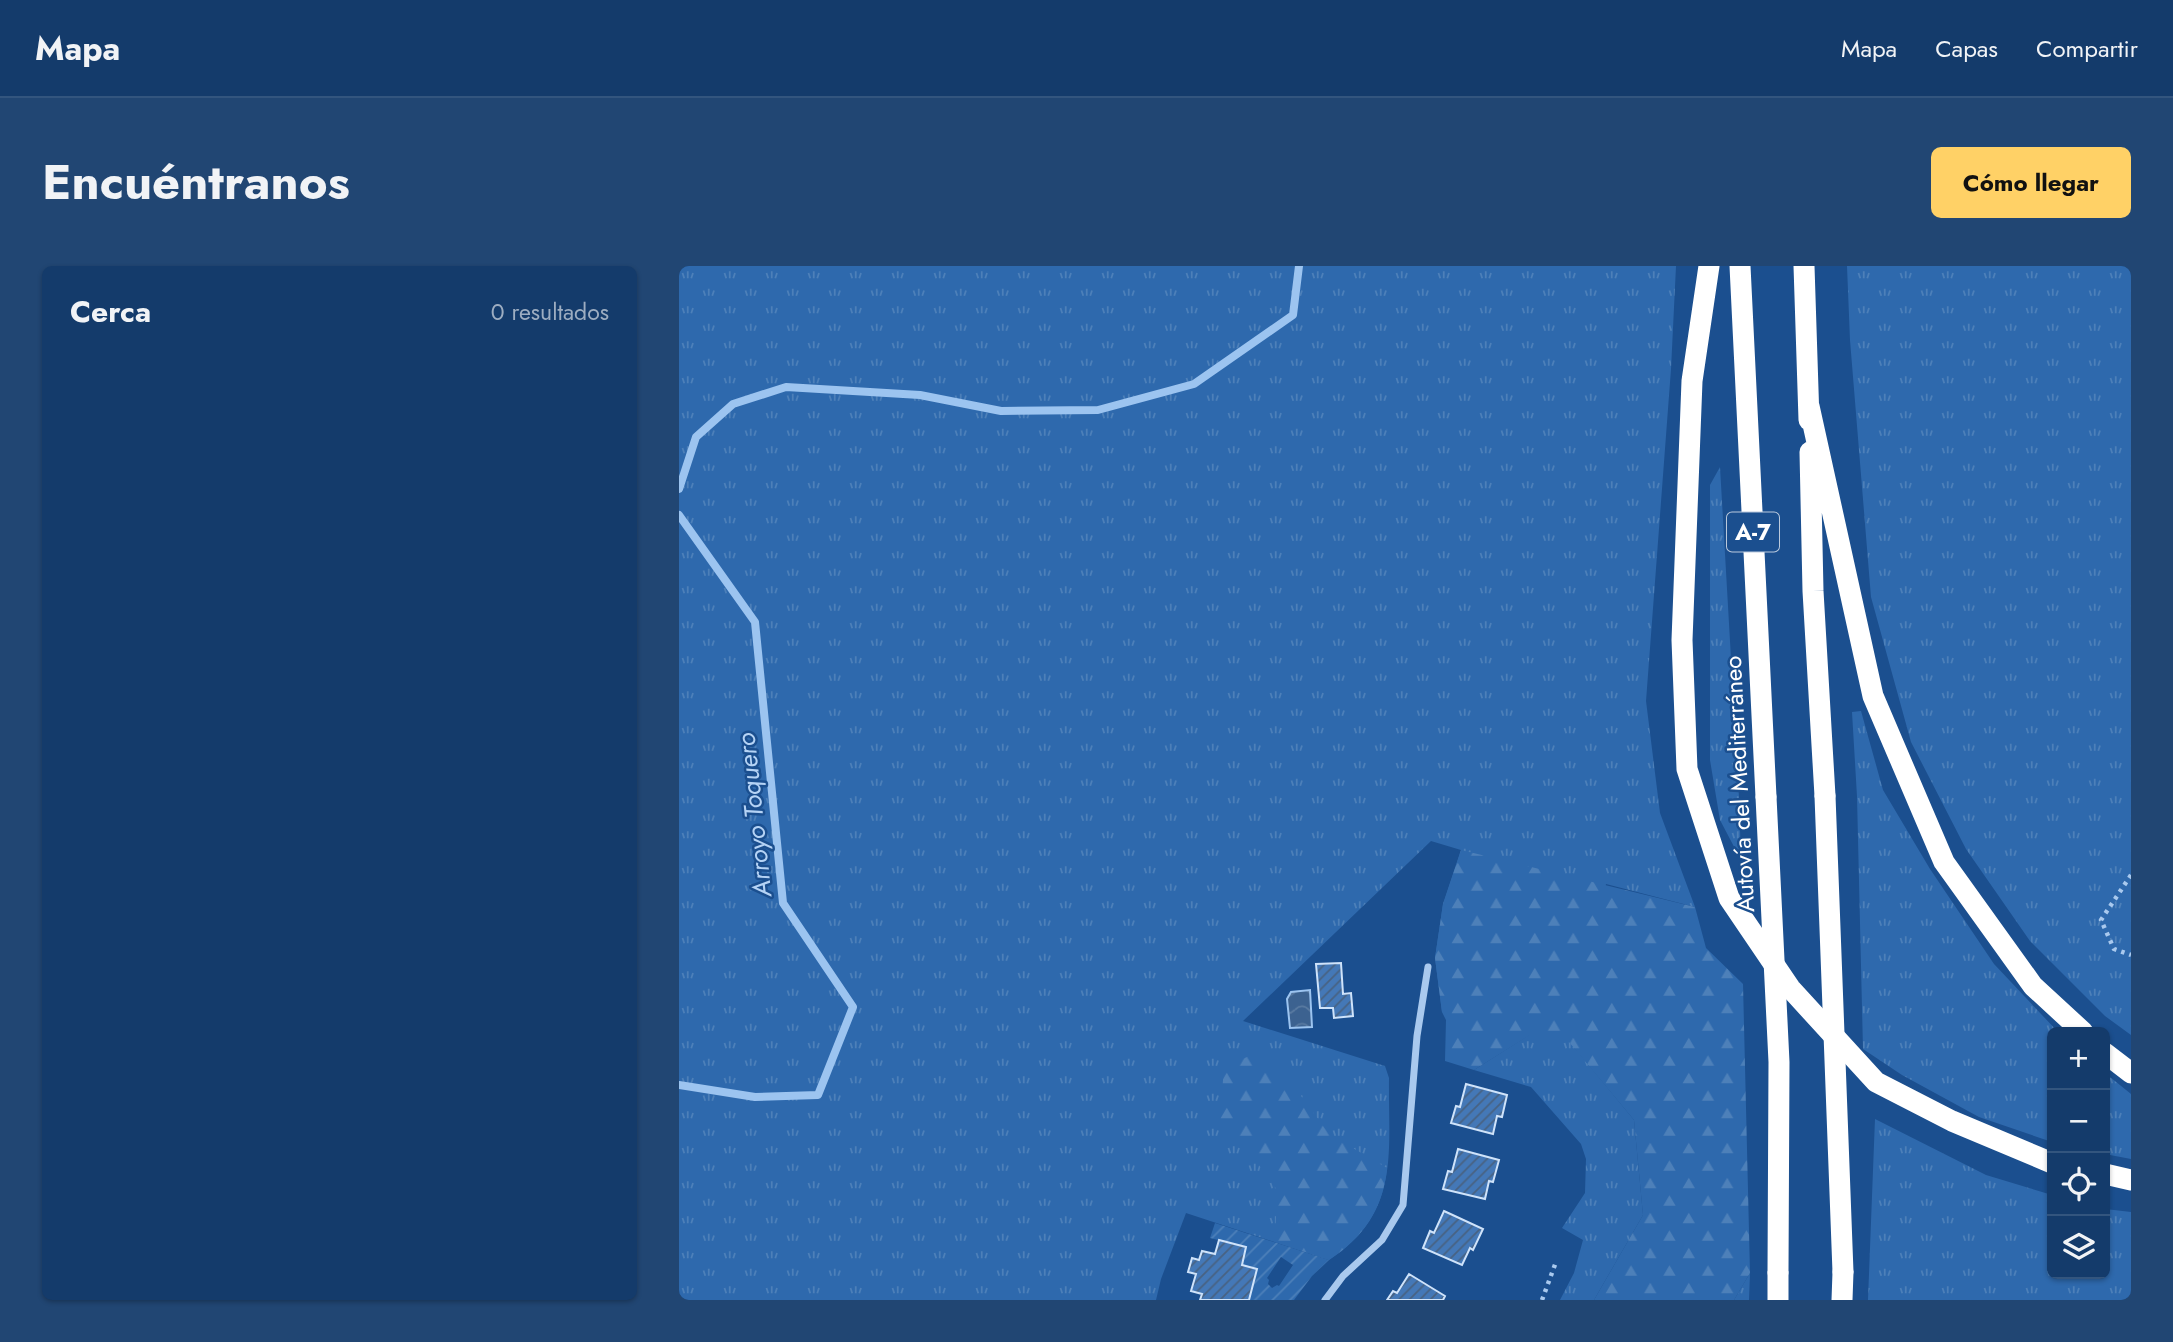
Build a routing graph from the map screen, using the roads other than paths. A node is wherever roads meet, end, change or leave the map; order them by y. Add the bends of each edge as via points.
1 (1709, 266) edge
2 (1740, 266) edge
3 (1804, 266) edge
4 (1809, 406) junction
5 (1428, 967) dead end
6 (2078, 1027) edge
7 (2110, 1057) edge
8 (2131, 1073) edge
9 (2047, 1161) edge
10 (2110, 1175) edge
11 (2131, 1180) edge
12 (1325, 1300) edge
13 (1778, 1300) edge
14 (1842, 1300) edge

1 - 9 highway via 1692,382 1682,640 1686,769 1729,898 1790,988 1876,1082 1952,1121
2 - 13 highway, Autovía del Mediterráneo / A-7, bridge via 1779,1062
3 - 4 highway, A-7
4 - 6 highway via 1873,696 1944,862 2033,986
4 - 14 highway, A-7, bridge
5 - 12 street via 1416,1036 1403,1205 1382,1240
7 - 8 highway
10 - 11 highway

